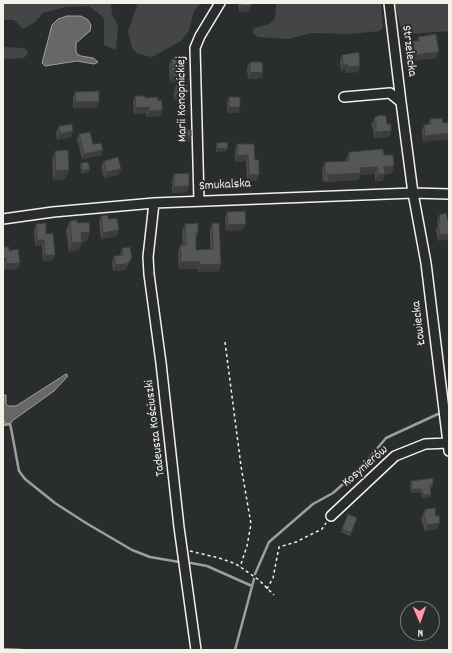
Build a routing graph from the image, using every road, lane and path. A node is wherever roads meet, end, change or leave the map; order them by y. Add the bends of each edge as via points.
1 (220, 3) edge
2 (389, 3) edge
3 (344, 97) dead end
4 (401, 102) junction
5 (413, 193) junction
6 (449, 194) edge
7 (199, 201) junction
8 (154, 203) junction
9 (3, 219) edge
10 (225, 342) dead end
11 (448, 447) edge
12 (331, 516) joint
13 (183, 549) junction
14 (240, 567) junction
15 (267, 589) junction
16 (274, 595) dead end
17 (196, 650) edge

1 - 7 street, Marii Konopnickiej via 195,48
2 - 4 street, Strzelecka
3 - 4 street via 390,94
4 - 5 street, Strzelecka
5 - 6 street, Smukalska
5 - 7 street, Smukalska
5 - 11 street, Łowiecka via 426,263
7 - 8 street, Smukalska
8 - 9 street, Smukalska
8 - 13 street, Tadeusza Kościuszki via 148,274
10 - 14 path via 251,524 248,546
11 - 12 street, Kosynierów via 425,444 396,456
12 - 15 path via 322,529 296,542 279,546 273,578
13 - 14 path via 219,558
13 - 17 street, Tadeusza Kościuszki
14 - 15 path
15 - 16 path

